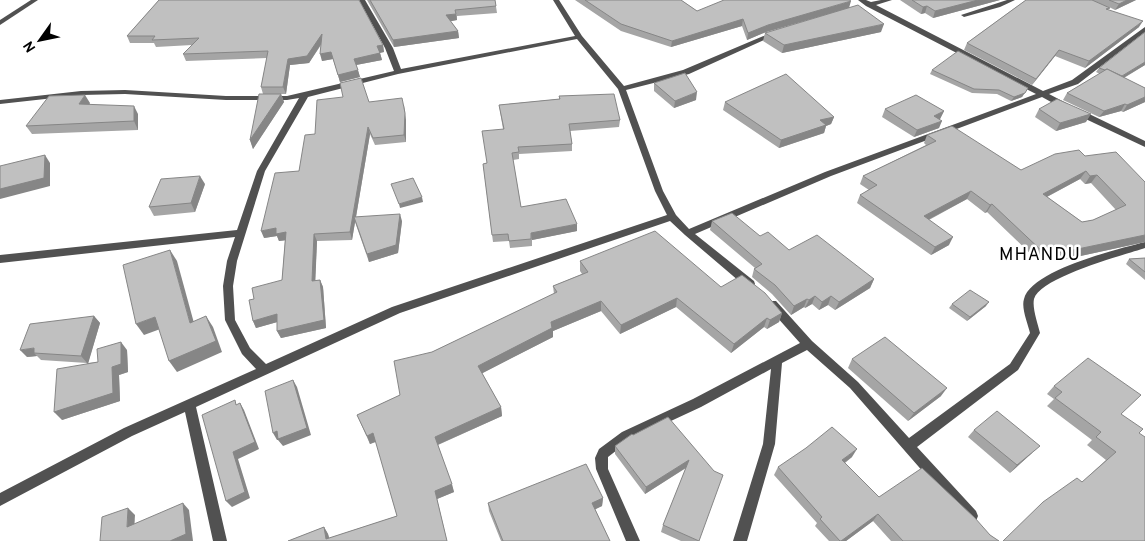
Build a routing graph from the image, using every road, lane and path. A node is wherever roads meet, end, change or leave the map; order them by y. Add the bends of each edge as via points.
1 (35, 0) edge
2 (362, 0) edge
3 (556, 0) edge
4 (888, 0) edge
5 (1012, 0) edge
6 (861, 4) edge
7 (869, 5) junction
8 (964, 15) edge
9 (0, 23) edge
10 (1137, 23) edge
11 (1145, 28) edge
12 (778, 32) edge
13 (579, 37) junction
14 (398, 72) junction
15 (622, 89) junction
16 (1041, 94) junction
17 (305, 95) junction
18 (0, 102) edge
19 (1145, 144) edge
20 (672, 217) junction
21 (241, 233) junction
22 (688, 233) junction
23 (1145, 245) edge
24 (0, 259) edge
25 (808, 344) junction
26 (778, 361) junction
27 (263, 369) junction
28 (189, 403) junction
29 (910, 445) junction
30 (0, 500) edge
31 (980, 526) edge
32 (220, 541) edge
33 (633, 541) edge
34 (740, 541) edge

1 - 9 street
2 - 14 street via 389,48
3 - 13 street
4 - 7 street
5 - 8 street
6 - 7 street
7 - 16 street
10 - 11 street
11 - 16 street via 1075,82
12 - 15 street via 686,72
13 - 14 street
13 - 15 street
14 - 17 street
15 - 20 street
16 - 19 street
16 - 22 street via 828,174
17 - 18 street via 226,98 125,92 81,93
17 - 21 street via 261,171
20 - 22 street
20 - 27 street via 396,310
21 - 24 street
21 - 27 street via 228,286 230,320 246,351
22 - 25 street via 764,295
23 - 29 street via 1079,265 1032,291 1028,301 1034,333 1014,367
25 - 26 street
25 - 29 street via 854,384
26 - 33 street via 626,436 603,453 600,458 602,469
26 - 34 street via 769,444
27 - 28 street
28 - 30 street
28 - 32 street
29 - 31 street

